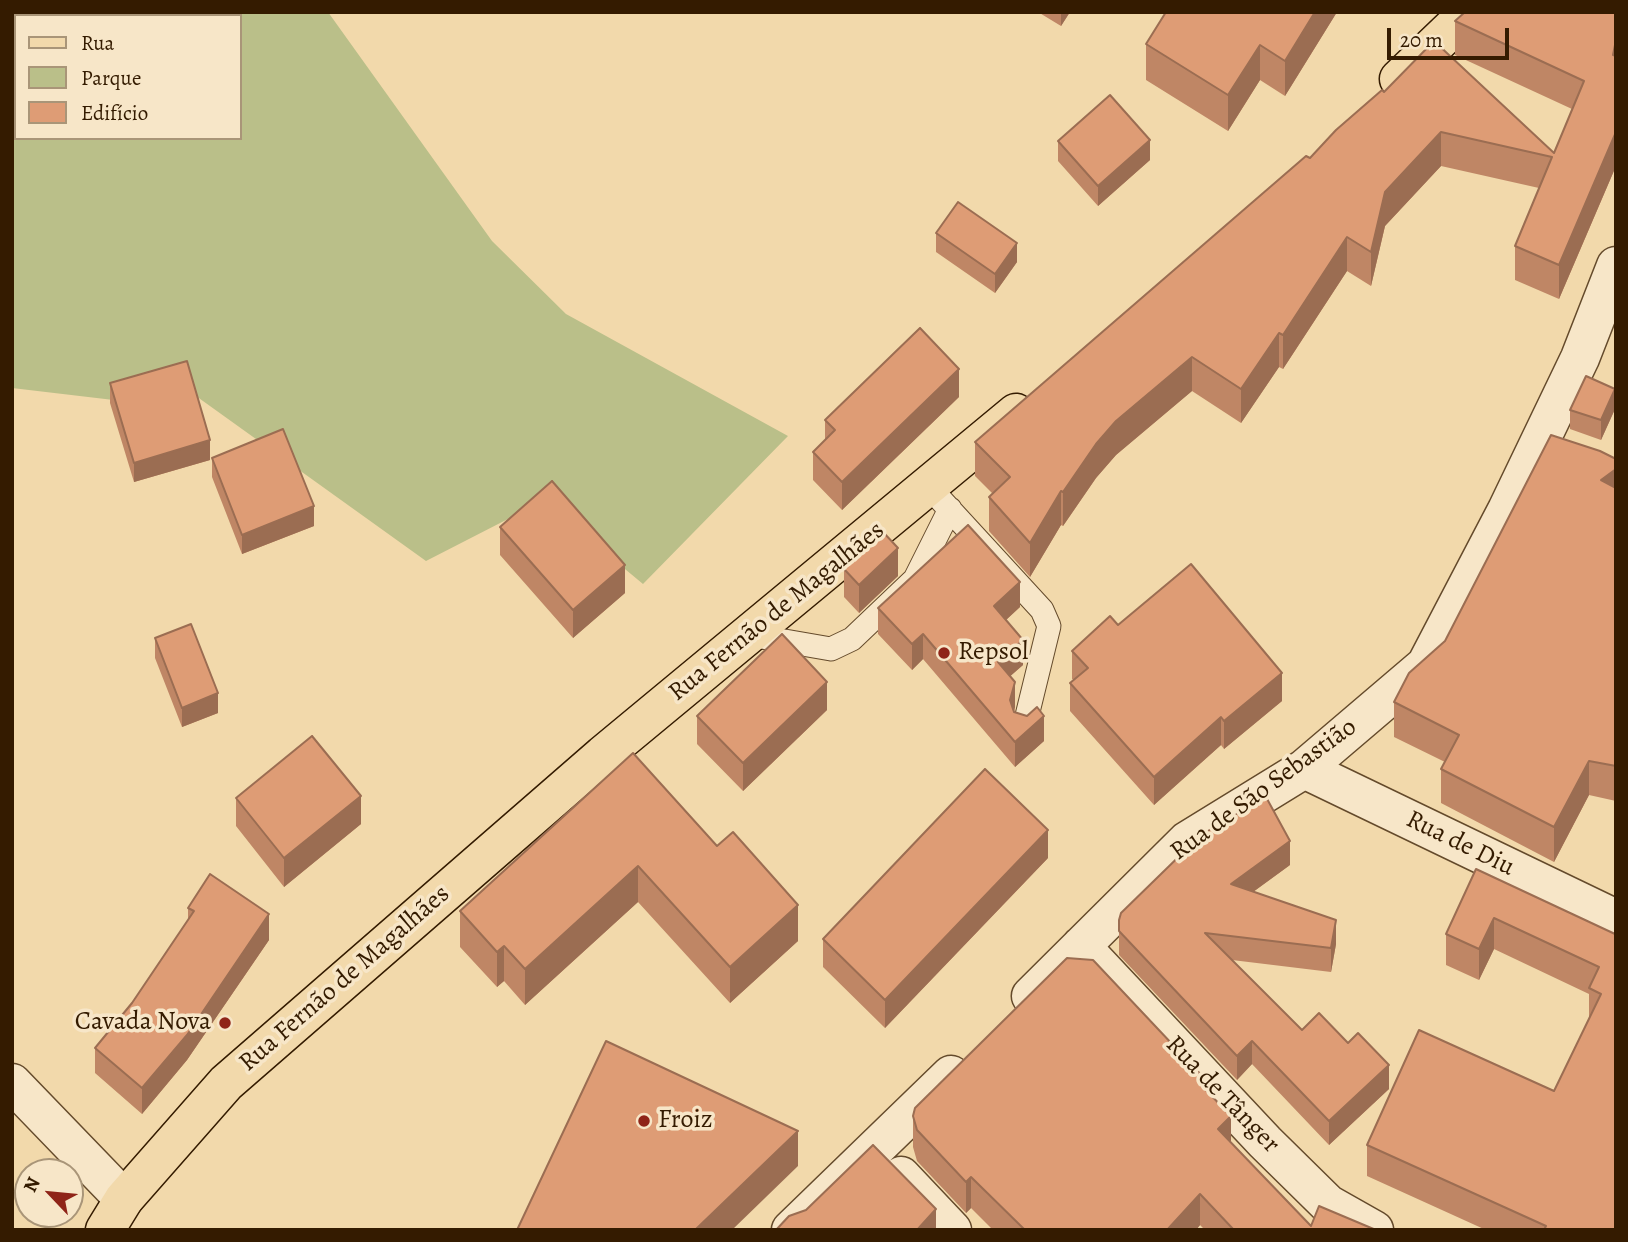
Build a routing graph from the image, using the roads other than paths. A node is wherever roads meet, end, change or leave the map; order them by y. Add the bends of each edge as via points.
1 (1469, 12) edge
2 (1372, 104) edge
3 (1616, 266) edge
4 (1045, 387) edge
5 (940, 498) junction
6 (750, 635) junction
7 (1024, 728) edge
8 (1304, 769) junction
9 (1616, 919) edge
10 (1082, 946) junction
11 (1004, 1022) edge
12 (975, 1051) edge
13 (12, 1083) edge
14 (878, 1146) junction
15 (115, 1214) edge
16 (791, 1230) edge
17 (952, 1230) edge
18 (1374, 1230) edge

1 - 2 main road
3 - 8 street, Rua de São Sebastião via 1580,358 1555,448 1426,665
4 - 5 main road, Rua Fernão de Magalhães
5 - 6 main road, Rua Fernão de Magalhães
5 - 6 lane via 915,579 852,639 831,649
5 - 7 lane via 1042,610 1049,626
6 - 15 main road, Rua Fernão de Magalhães via 603,755 226,1083
8 - 9 street, Rua de Diu
8 - 10 street, Rua de São Sebastião via 1187,841
10 - 11 street, Rua de São Sebastião
10 - 18 street, Rua de Tânger via 1328,1204
12 - 14 street
13 - 15 street
14 - 16 street
14 - 17 street

